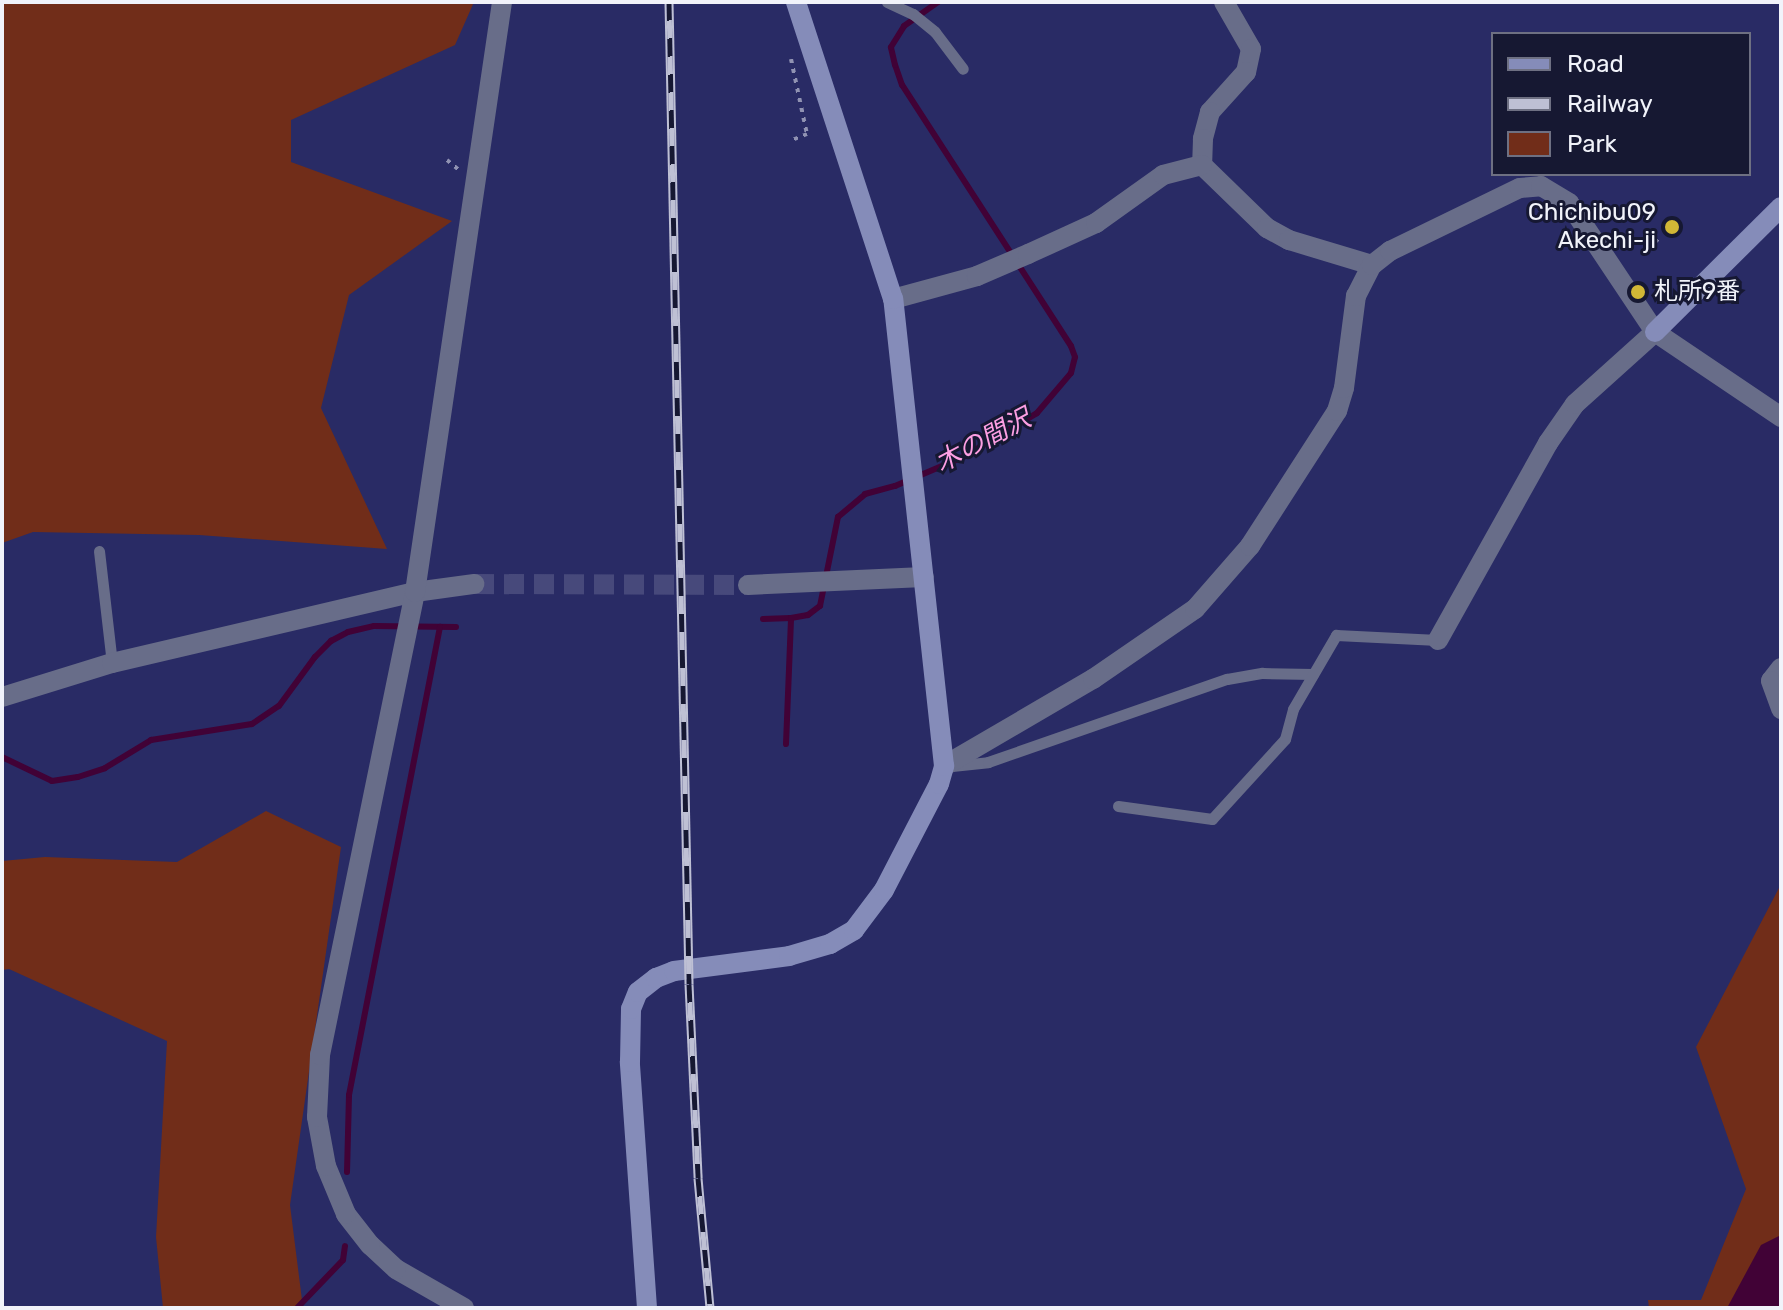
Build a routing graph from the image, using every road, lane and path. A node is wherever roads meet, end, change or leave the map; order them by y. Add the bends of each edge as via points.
1 (502, 2) edge
2 (796, 2) edge
3 (887, 2) edge
4 (1224, 2) edge
5 (791, 57) dead end
6 (963, 69) dead end
7 (792, 140) dead end
8 (1202, 165) junction
9 (1781, 207) edge
10 (1661, 236) dead end
11 (1648, 249) dead end
12 (1372, 265) junction
13 (893, 299) junction
14 (1655, 332) junction
15 (1781, 417) edge
16 (99, 551) dead end
17 (924, 577) junction
18 (474, 584) tunnel mouth
19 (748, 585) tunnel mouth
20 (415, 592) junction
21 (1438, 640) joint
22 (112, 663) junction
23 (1781, 668) edge
24 (1313, 674) junction
25 (2, 697) edge
26 (1781, 709) edge
27 (944, 766) junction
28 (1118, 806) dead end
29 (464, 1308) edge
30 (647, 1308) edge

1 - 20 street
2 - 13 street
3 - 6 lane via 935,32
4 - 8 street via 1251,49 1246,72 1210,112
5 - 7 path via 807,134
8 - 12 street via 1267,228 1289,240
8 - 13 street via 1163,175 1096,223 1028,254 977,276
9 - 14 street
10 - 11 path
12 - 14 street via 1390,251 1520,188 1541,186 1569,203
12 - 27 street via 1356,296 1337,411 1250,546 1195,609 1093,679
13 - 17 street
14 - 15 street
14 - 21 street via 1575,404
16 - 22 lane
17 - 19 street
17 - 27 street
18 - 20 street
20 - 22 street
20 - 29 street via 320,1055 317,1117 326,1166 346,1214 396,1269
21 - 24 lane via 1336,635
22 - 25 street
23 - 26 street via 1771,681
24 - 27 lane via 1227,679 988,762
24 - 28 lane via 1293,709 1285,739 1212,819
27 - 30 street via 884,890 854,930 830,944 789,956 674,971 638,992 631,1009 630,1062

